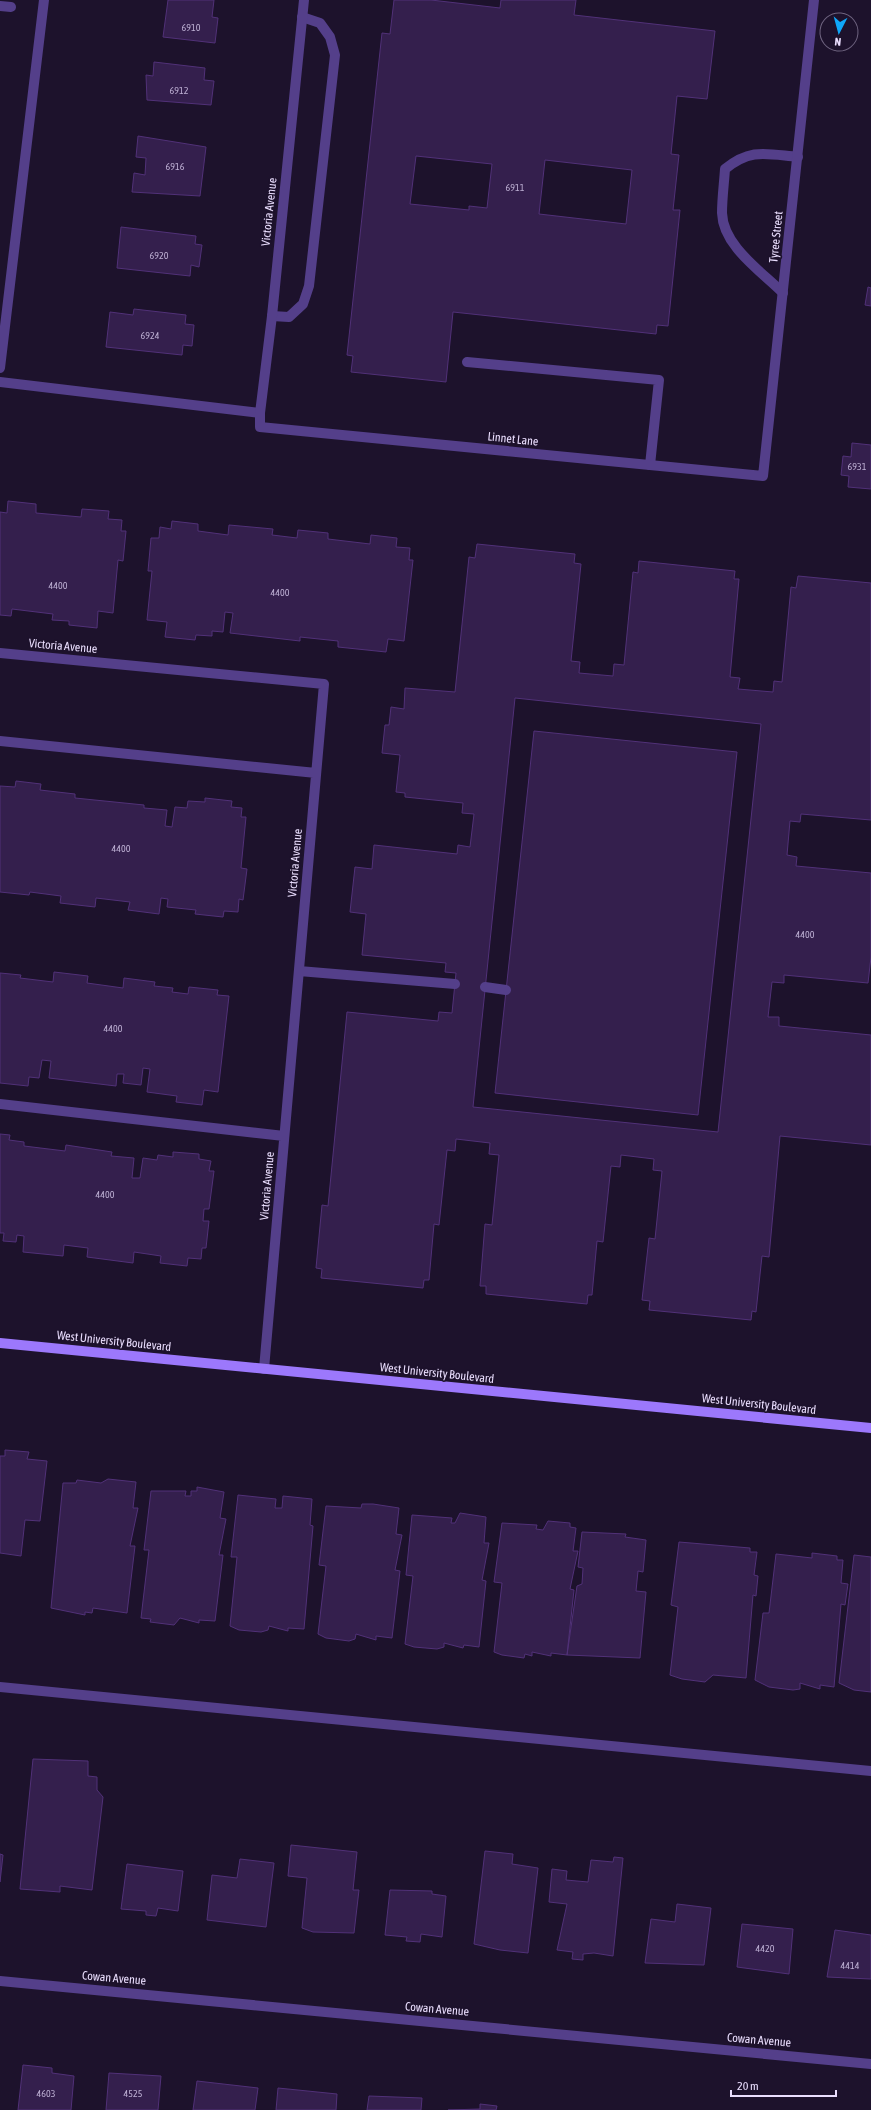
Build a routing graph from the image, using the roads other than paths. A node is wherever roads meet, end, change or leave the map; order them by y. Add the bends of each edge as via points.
1 (44, 0) edge
2 (304, 0) edge
3 (814, 0) edge
4 (0, 6) edge
5 (11, 7) dead end
6 (302, 17) junction
7 (798, 157) junction
8 (783, 293) junction
9 (272, 316) junction
10 (467, 362) dead end
11 (0, 368) edge
12 (0, 382) edge
13 (260, 412) junction
14 (260, 427) joint
15 (650, 465) junction
16 (763, 476) joint
17 (0, 653) edge
18 (0, 741) edge
19 (316, 773) junction
20 (299, 971) junction
21 (455, 984) dead end
22 (485, 987) dead end
23 (506, 990) dead end
24 (0, 1104) edge
25 (284, 1136) junction
26 (0, 1343) edge
27 (264, 1369) junction
28 (871, 1428) edge
29 (0, 1687) edge
30 (871, 1771) edge
31 (0, 1981) edge
32 (871, 2064) edge

1 - 11 street
2 - 6 street, Victoria Avenue
3 - 7 street, Tyree Street
4 - 5 street
6 - 9 street, Victoria Avenue
6 - 9 street via 320,23 330,37 335,55 309,286 303,304 289,317
7 - 8 street, Tyree Street
7 - 8 street via 758,154 739,158 725,169 722,214 728,237
8 - 16 street, Tyree Street
9 - 13 street, Victoria Avenue
10 - 15 street via 659,380
12 - 13 street
13 - 14 street, Victoria Avenue
14 - 15 street, Linnet Lane
15 - 16 street, Linnet Lane
17 - 19 street, Victoria Avenue via 324,684
18 - 19 street
19 - 20 street, Victoria Avenue
20 - 21 street
20 - 25 street, Victoria Avenue
22 - 23 street
24 - 25 street
25 - 27 street, Victoria Avenue
26 - 27 street, West University Boulevard
27 - 28 street, West University Boulevard
29 - 30 street
31 - 32 street, Cowan Avenue

